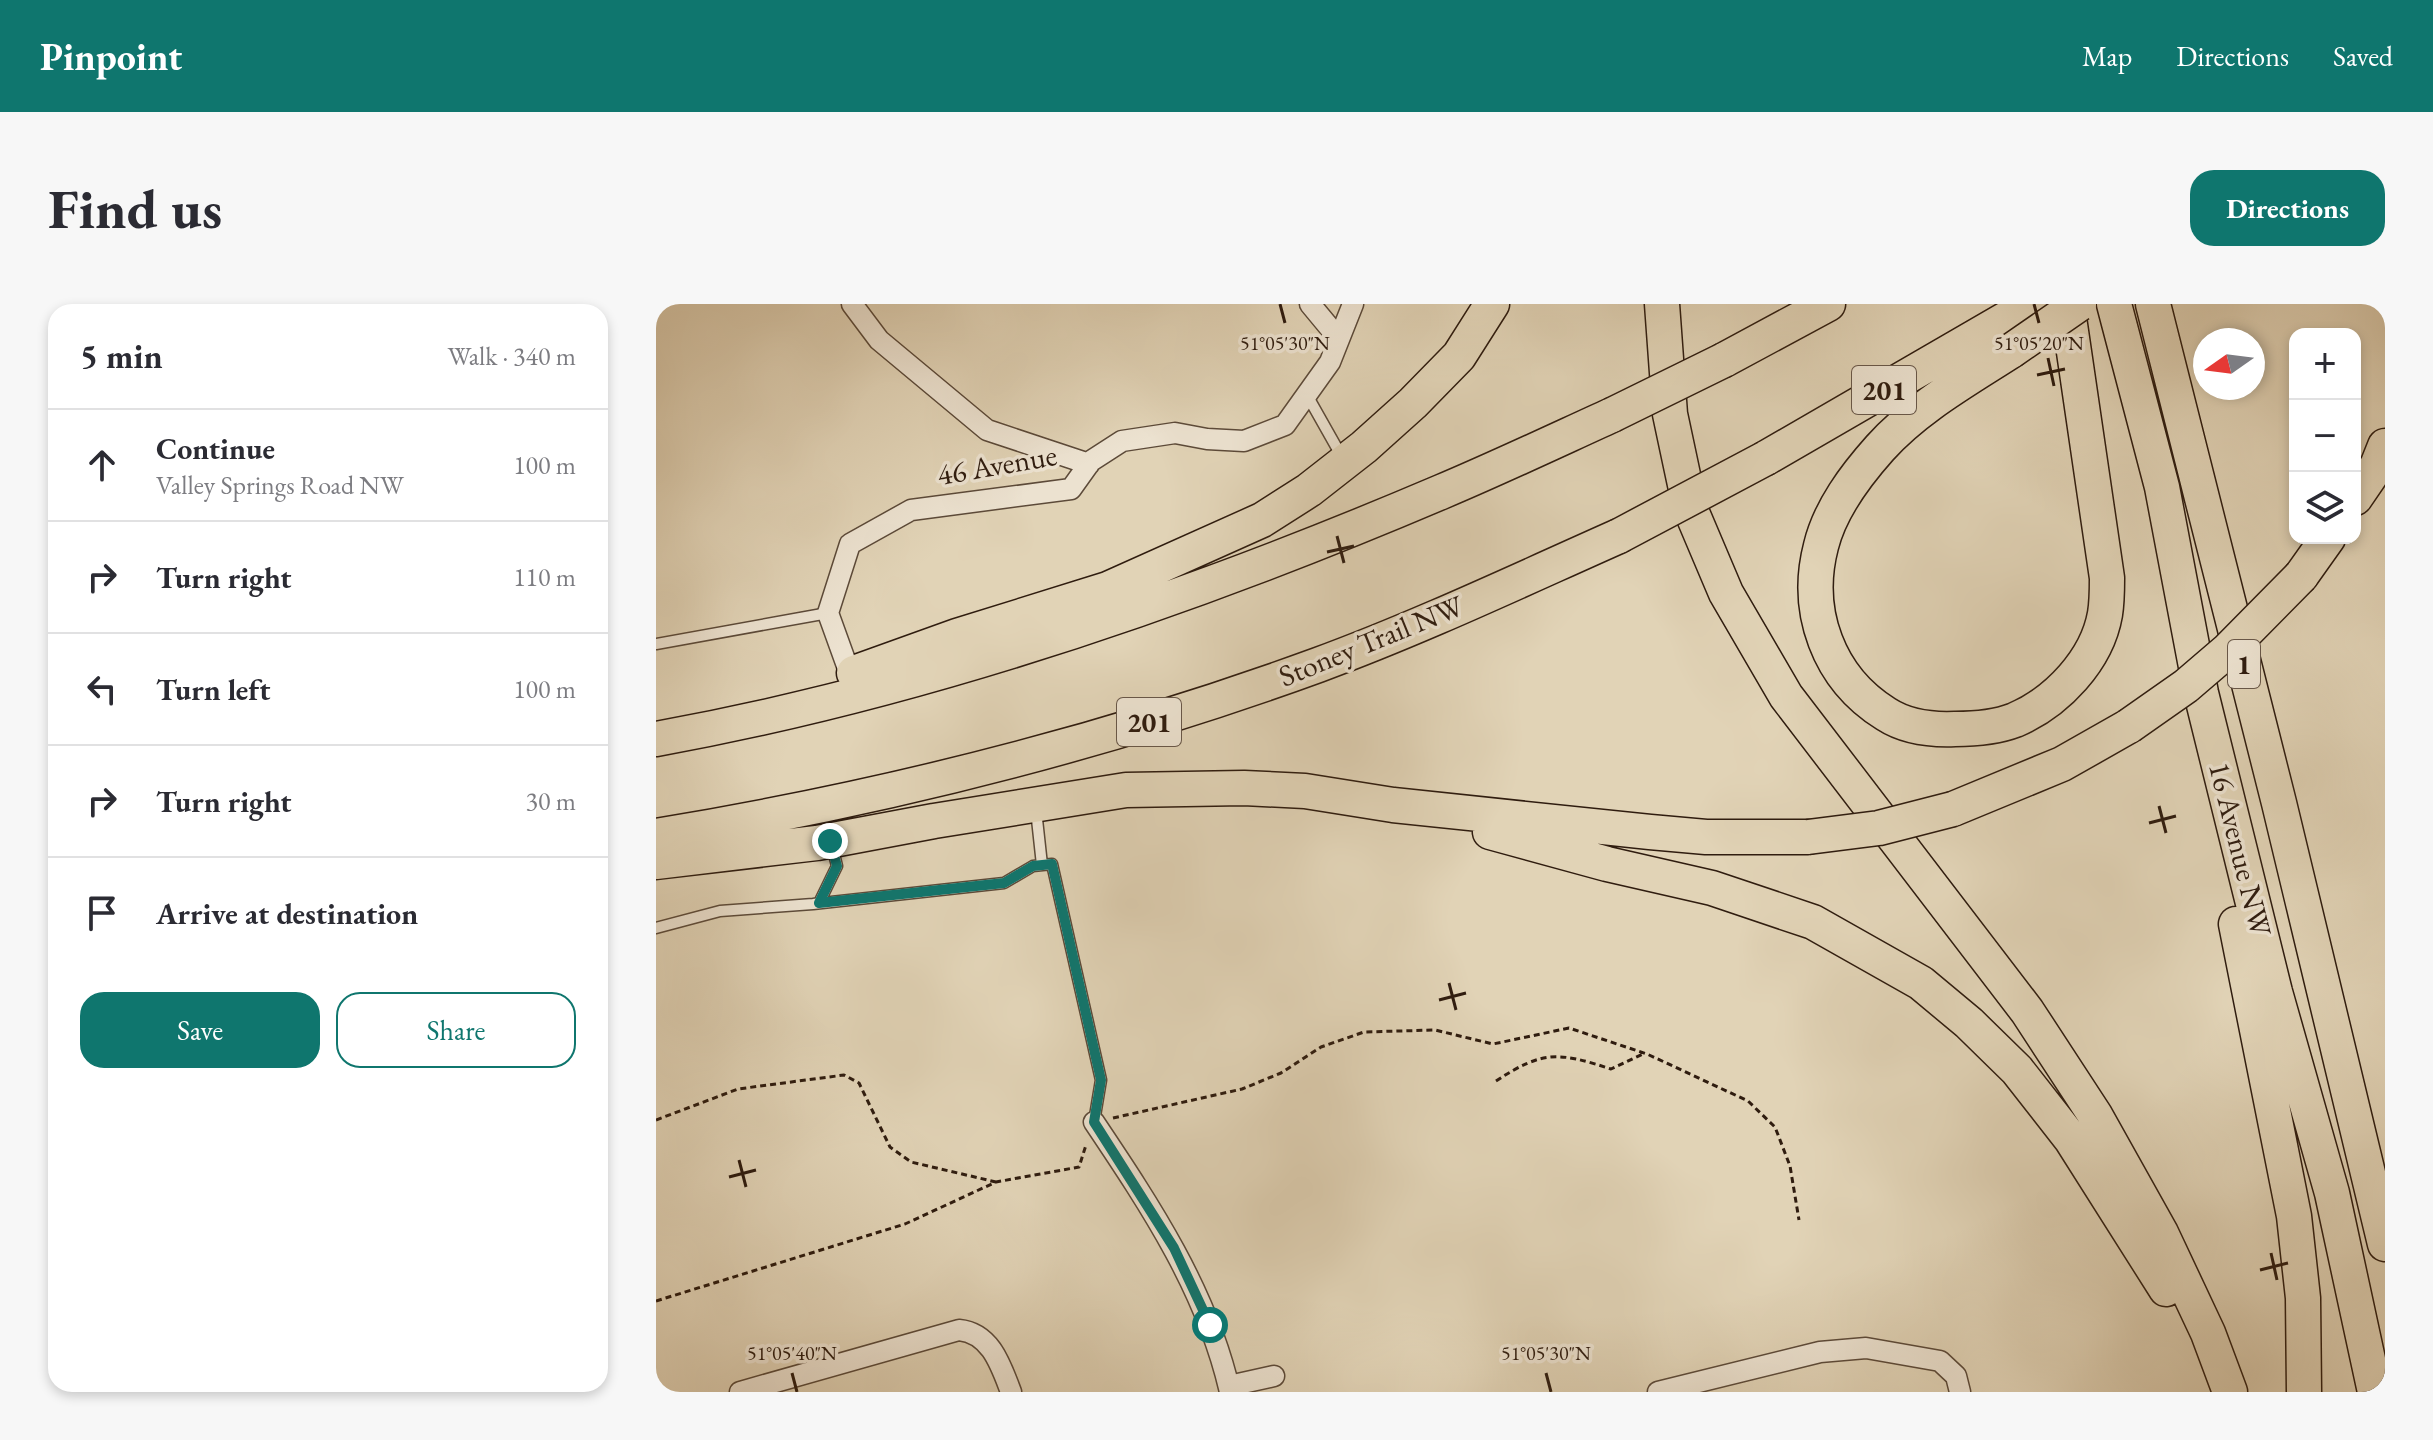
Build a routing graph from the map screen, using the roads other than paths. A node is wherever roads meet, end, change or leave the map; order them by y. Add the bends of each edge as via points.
1 (852, 304) edge
2 (1310, 304) edge
3 (1353, 304) edge
4 (1492, 304) edge
5 (1662, 304) edge
6 (1828, 304) edge
7 (2032, 304) edge
8 (2067, 304) edge
9 (2079, 304) edge
10 (2114, 304) edge
11 (2153, 304) edge
12 (2006, 337) junction
13 (1339, 339) junction
14 (1307, 395) junction
15 (2385, 446) edge
16 (1345, 462) junction
17 (1089, 464) junction
18 (2361, 489) edge
19 (2324, 544) edge
20 (828, 613) junction
21 (656, 644) edge
22 (850, 674) junction
23 (715, 729) junction
24 (656, 739) edge
25 (2222, 778) junction
26 (1035, 804) junction
27 (1393, 805) junction
28 (656, 836) edge
29 (830, 841) junction
30 (656, 862) edge
31 (1042, 865) junction
32 (819, 903) junction
33 (656, 928) edge
34 (1094, 1122) joint
35 (2385, 1244) edge
36 (1274, 1376) dead end
37 (775, 1387) edge
38 (1229, 1389) edge
39 (740, 1392) edge
40 (1011, 1392) edge
41 (1658, 1392) edge
42 (1960, 1392) edge
43 (2221, 1392) edge
44 (2230, 1392) edge
45 (2304, 1392) edge
46 (2375, 1392) edge

1 - 17 street via 879,340 987,430
2 - 13 street
3 - 13 street, 46 Avenue
4 - 16 highway via 1459,356
5 - 44 highway via 1670,414 1690,508 1726,593 1786,696 2027,1011 2095,1115 2161,1233
6 - 23 highway, bridge via 1612,415 1305,548 976,661
7 - 12 highway, Stoney Trail NW / 201
8 - 12 highway via 2107,578 2105,615 2089,656 2056,696 2013,721 1928,730 1887,715 1854,689 1834,663 1818,618 1821,546 1835,511 1882,446
9 - 12 highway, bridge
10 - 25 highway, 16 Avenue NW / 1 via 2162,487
11 - 35 highway, 16 Avenue NW / 1
12 - 28 highway, Stoney Trail NW / 201, bridge via 1619,536 1321,664 1076,745 758,818
13 - 14 street, 46 Avenue
14 - 16 lane
14 - 17 street, 46 Avenue via 1285,425 1244,441 1175,433 1122,441
15 - 18 highway
16 - 22 highway via 1262,520 1108,589
17 - 20 street, 46 Avenue via 1071,489 911,510 850,544
19 - 27 highway, bridge via 2301,576 2186,686 2062,764 1953,809 1879,828 1808,837 1706,837
20 - 21 lane
20 - 22 street
22 - 23 highway
23 - 24 highway
25 - 45 highway via 2220,838 2294,1216 2303,1298
25 - 46 highway, 16 Avenue NW / 1 via 2332,1193
26 - 27 highway via 1126,790 1244,788
26 - 29 highway
26 - 31 lane
27 - 43 highway via 1726,893 1813,922 1921,983 2017,1070 2071,1139 2189,1327
29 - 30 highway
29 - 32 lane via 837,866
31 - 32 lane via 1004,883
31 - 34 lane via 1052,864 1101,1080
32 - 33 lane via 720,911
34 - 38 street via 1184,1266 1210,1325
36 - 38 street
37 - 39 street
37 - 40 street via 959,1330 988,1343
41 - 42 street via 1820,1352 1866,1348 1940,1361 1956,1376

